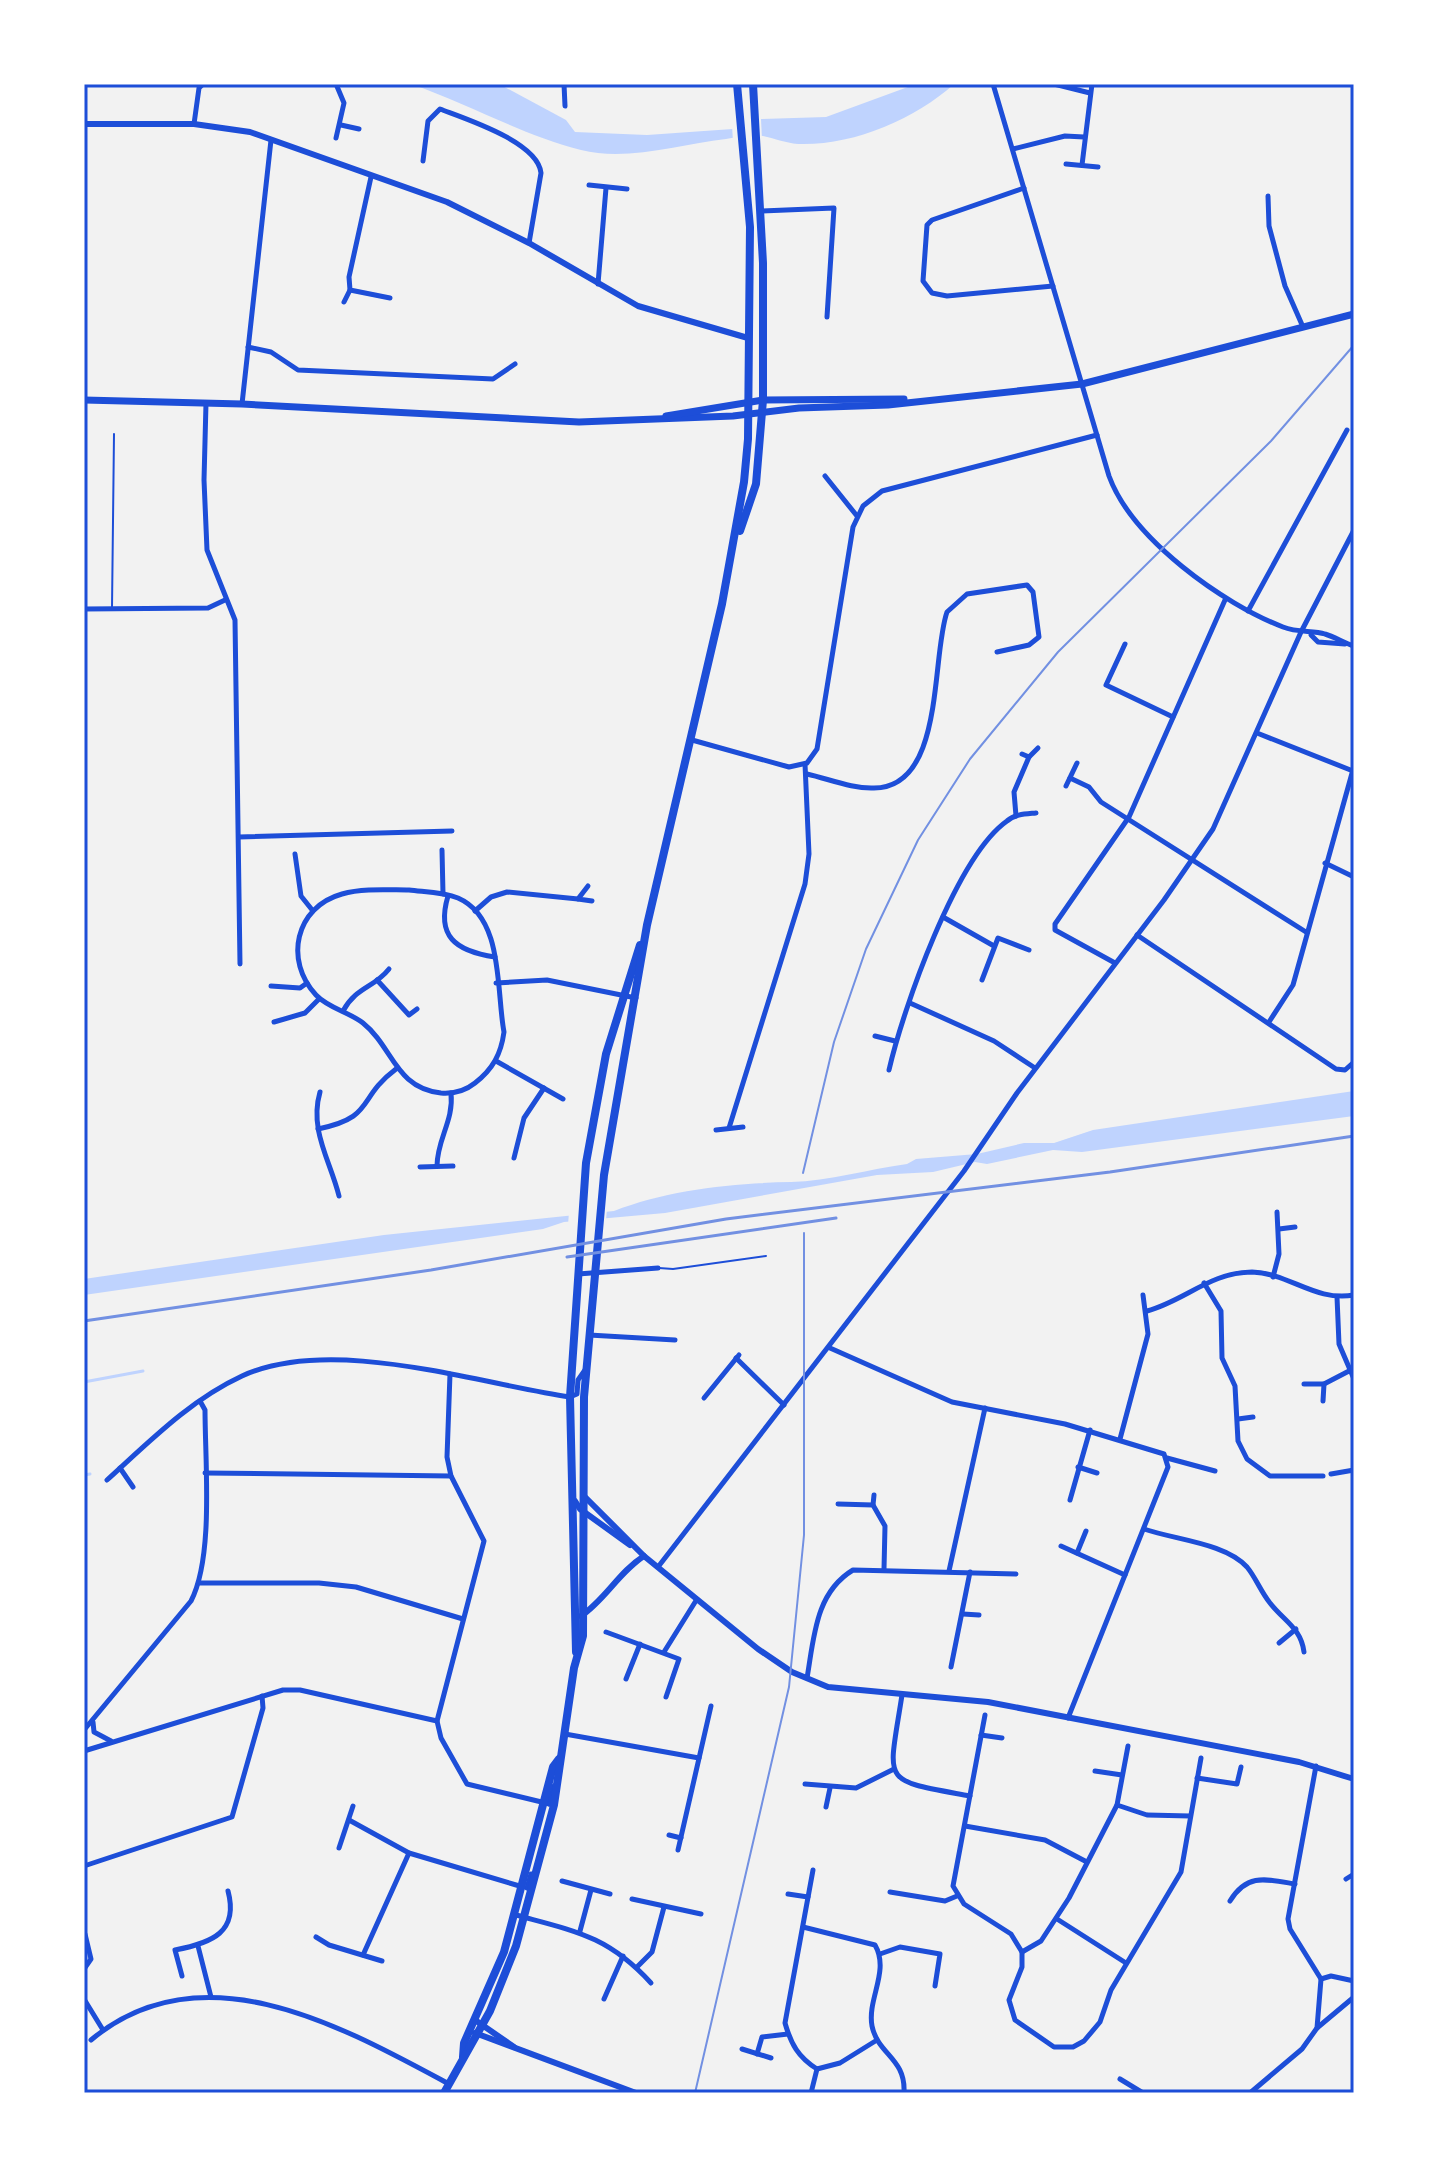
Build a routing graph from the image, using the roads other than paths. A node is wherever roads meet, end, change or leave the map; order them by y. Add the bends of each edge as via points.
1 (203, 84) edge
2 (336, 84) edge
3 (564, 84) edge
4 (737, 84) edge
5 (753, 84) edge
6 (993, 84) edge
7 (1054, 84) edge
8 (1092, 84) edge
9 (1090, 93) junction
10 (565, 106) dead end
11 (84, 124) edge
12 (194, 124) junction
13 (341, 125) junction
14 (359, 129) dead end
15 (1084, 137) junction
16 (336, 138) dead end
17 (271, 140) junction
18 (1013, 149) junction
19 (423, 161) dead end
20 (1066, 164) dead end
21 (1082, 165) junction
22 (1098, 167) dead end
23 (371, 177) junction
24 (589, 185) dead end
25 (606, 188) junction
26 (1024, 188) junction
27 (627, 189) dead end
28 (1268, 196) dead end
29 (760, 211) junction
30 (529, 243) junction
31 (597, 285) junction
32 (1053, 286) junction
33 (350, 290) junction
34 (390, 298) dead end
35 (344, 302) dead end
36 (1354, 314) edge
37 (827, 317) dead end
38 (1303, 327) junction
39 (748, 338) junction
40 (248, 347) junction
41 (515, 364) dead end
42 (1082, 384) junction
43 (84, 400) edge
44 (763, 400) junction
45 (921, 400) junction
46 (206, 402) junction
47 (747, 402) junction
48 (242, 404) junction
49 (762, 414) junction
50 (747, 415) junction
51 (644, 421) junction
52 (1347, 430) dead end
53 (114, 434) dead end
54 (1097, 435) junction
55 (825, 476) dead end
56 (857, 516) junction
57 (1354, 530) edge
58 (732, 555) junction
59 (225, 600) junction
60 (1225, 600) junction
61 (84, 609) edge
62 (112, 609) junction
63 (1248, 611) junction
64 (1301, 632) junction
65 (1310, 634) junction
66 (1125, 644) dead end
67 (1352, 645) edge
68 (997, 652) dead end
69 (1173, 717) junction
70 (1257, 733) junction
71 (692, 740) junction
72 (1038, 748) dead end
73 (1077, 763) dead end
74 (805, 764) junction
75 (1354, 770) edge
76 (807, 774) junction
77 (1070, 778) junction
78 (1066, 786) dead end
79 (1036, 813) dead end
80 (1016, 816) junction
81 (1129, 817) junction
82 (452, 831) dead end
83 (239, 837) junction
84 (442, 850) dead end
85 (295, 854) dead end
86 (1193, 858) junction
87 (1325, 863) junction
88 (1354, 877) edge
89 (588, 886) dead end
90 (445, 895) junction
91 (578, 899) junction
92 (592, 901) dead end
93 (313, 911) junction
94 (475, 911) junction
95 (943, 917) junction
96 (647, 925) junction
97 (1306, 932) junction
98 (1137, 935) junction
99 (994, 946) junction
100 (1029, 950) dead end
101 (495, 957) junction
102 (1115, 963) junction
103 (240, 964) dead end
104 (389, 969) dead end
105 (377, 980) junction
106 (982, 980) dead end
107 (307, 983) junction
108 (496, 983) junction
109 (271, 986) dead end
110 (622, 998) junction
111 (637, 998) junction
112 (319, 999) junction
113 (910, 1003) junction
114 (417, 1009) dead end
115 (343, 1011) junction
116 (274, 1022) dead end
117 (1269, 1022) junction
118 (875, 1036) dead end
119 (895, 1041) junction
120 (496, 1061) junction
121 (1354, 1062) edge
122 (1035, 1068) junction
123 (396, 1069) junction
124 (889, 1070) dead end
125 (544, 1088) junction
126 (320, 1092) dead end
127 (451, 1093) junction
128 (563, 1099) dead end
129 (743, 1127) dead end
130 (729, 1128) junction
131 (318, 1129) junction
132 (716, 1130) dead end
133 (514, 1158) dead end
134 (437, 1166) junction
135 (453, 1166) dead end
136 (420, 1167) dead end
137 (339, 1196) dead end
138 (1277, 1212) dead end
139 (1295, 1227) dead end
140 (1279, 1229) junction
141 (766, 1256) dead end
142 (658, 1268) joint
143 (577, 1274) junction
144 (593, 1275) junction
145 (1273, 1277) junction
146 (1204, 1283) junction
147 (1143, 1295) dead end
148 (1354, 1295) edge
149 (1337, 1297) junction
150 (1147, 1311) junction
151 (587, 1335) junction
152 (675, 1340) dead end
153 (830, 1348) junction
154 (585, 1369) junction
155 (1349, 1371) junction
156 (450, 1374) junction
157 (1354, 1379) edge
158 (1304, 1384) dead end
159 (1324, 1384) junction
160 (570, 1397) junction
161 (704, 1398) dead end
162 (200, 1401) junction
163 (1323, 1401) dead end
164 (784, 1405) junction
165 (985, 1408) junction
166 (1253, 1417) dead end
167 (1238, 1419) junction
168 (1090, 1430) junction
169 (1120, 1439) junction
170 (1167, 1458) junction
171 (1078, 1467) junction
172 (120, 1468) junction
173 (1354, 1470) edge
174 (1215, 1471) dead end
175 (205, 1473) junction
176 (1097, 1473) dead end
177 (1331, 1474) dead end
178 (451, 1476) junction
179 (1323, 1476) dead end
180 (107, 1480) dead end
181 (133, 1487) dead end
182 (874, 1495) dead end
183 (578, 1498) junction
184 (1070, 1500) dead end
185 (838, 1504) dead end
186 (873, 1505) junction
187 (584, 1511) junction
188 (1144, 1529) junction
189 (1086, 1531) dead end
190 (1061, 1546) dead end
191 (637, 1549) junction
192 (1077, 1553) junction
193 (644, 1556) junction
194 (658, 1567) junction
195 (884, 1569) junction
196 (949, 1571) junction
197 (970, 1572) junction
198 (1016, 1574) dead end
199 (1125, 1575) junction
200 (199, 1583) junction
201 (697, 1599) junction
202 (584, 1613) junction
203 (963, 1614) junction
204 (979, 1615) dead end
205 (463, 1619) junction
206 (1296, 1629) junction
207 (606, 1632) dead end
208 (575, 1641) junction
209 (1279, 1643) dead end
210 (640, 1644) junction
211 (664, 1652) junction
212 (1304, 1652) dead end
213 (577, 1655) junction
214 (951, 1667) dead end
215 (807, 1678) junction
216 (626, 1679) dead end
217 (902, 1695) junction
218 (262, 1696) junction
219 (666, 1697) dead end
220 (711, 1706) dead end
221 (985, 1715) dead end
222 (1068, 1718) junction
223 (93, 1721) junction
224 (437, 1721) junction
225 (84, 1730) edge
226 (564, 1734) junction
227 (981, 1735) junction
228 (1002, 1738) dead end
229 (114, 1742) junction
230 (1128, 1746) dead end
231 (84, 1751) edge
232 (559, 1758) junction
233 (699, 1758) junction
234 (1201, 1758) dead end
235 (1316, 1765) junction
236 (1241, 1767) dead end
237 (894, 1769) junction
238 (1095, 1771) dead end
239 (1122, 1775) junction
240 (1197, 1778) junction
241 (1354, 1779) edge
242 (805, 1784) dead end
243 (830, 1788) junction
244 (970, 1796) junction
245 (549, 1804) junction
246 (1117, 1805) junction
247 (353, 1806) dead end
248 (826, 1807) dead end
249 (1190, 1816) junction
250 (349, 1820) junction
251 (965, 1826) junction
252 (669, 1835) dead end
253 (681, 1838) junction
254 (339, 1848) dead end
255 (678, 1850) dead end
256 (409, 1853) junction
257 (1085, 1861) junction
258 (84, 1866) edge
259 (813, 1870) dead end
260 (1354, 1874) edge
261 (1346, 1879) dead end
262 (562, 1881) dead end
263 (1295, 1884) junction
264 (527, 1888) junction
265 (591, 1890) junction
266 (228, 1891) dead end
267 (890, 1892) dead end
268 (610, 1894) dead end
269 (788, 1894) dead end
270 (957, 1896) junction
271 (808, 1897) junction
272 (632, 1899) dead end
273 (1230, 1901) dead end
274 (664, 1907) junction
275 (701, 1914) dead end
276 (520, 1917) junction
277 (1057, 1919) junction
278 (803, 1927) junction
279 (580, 1931) junction
280 (85, 1934) edge
281 (316, 1937) dead end
282 (198, 1946) junction
283 (1022, 1952) junction
284 (880, 1954) junction
285 (363, 1955) junction
286 (623, 1956) junction
287 (382, 1961) dead end
288 (1126, 1963) junction
289 (637, 1967) junction
290 (84, 1969) edge
291 (182, 1976) dead end
292 (1321, 1979) junction
293 (1354, 1981) edge
294 (651, 1983) dead end
295 (935, 1986) dead end
296 (211, 1997) junction
297 (1354, 1997) edge
298 (84, 1999) edge
299 (604, 1999) dead end
300 (479, 2022) junction
301 (1317, 2028) junction
302 (103, 2030) junction
303 (474, 2033) junction
304 (788, 2034) junction
305 (91, 2040) dead end
306 (877, 2040) junction
307 (514, 2047) junction
308 (742, 2049) dead end
309 (757, 2054) junction
310 (771, 2058) dead end
311 (817, 2069) junction
312 (1120, 2079) dead end
313 (446, 2089) edge
314 (636, 2093) edge
315 (811, 2093) edge
316 (904, 2093) edge
317 (1143, 2093) edge
318 (1250, 2093) edge

1 - 12 street
2 - 13 street via 344,103
3 - 10 street
4 - 39 highway via 750,227
5 - 29 highway
6 - 18 street
7 - 9 street
8 - 9 street
9 - 15 street
11 - 12 main road
12 - 17 main road
13 - 14 street
13 - 16 street
15 - 18 street via 1065,136
15 - 21 street
17 - 23 main road
17 - 40 street
18 - 26 street
19 - 30 street via 428,121 440,109 529,150 541,173
20 - 21 street
21 - 22 street
23 - 30 main road via 447,202
23 - 33 street
24 - 25 street
25 - 27 street
25 - 31 street
26 - 32 street
26 - 32 street via 932,220 927,225 923,281 932,293 947,296
28 - 38 street via 1270,230
29 - 37 street via 834,208
29 - 44 highway
30 - 31 main road
31 - 39 main road via 656,313
32 - 42 street
33 - 34 street
33 - 35 street
36 - 38 main road
38 - 42 main road
39 - 47 highway
40 - 41 street via 271,352 298,370 493,379
40 - 48 street
42 - 45 main road
42 - 54 street
43 - 46 main road
44 - 45 main road
44 - 47 main road
44 - 49 highway
45 - 49 main road
46 - 48 main road
46 - 59 street via 204,523
47 - 50 highway
47 - 51 main road
48 - 51 main road
49 - 50 main road
49 - 58 highway via 756,484
50 - 51 main road
50 - 58 highway via 744,482
52 - 63 street
53 - 62 lane
54 - 56 street via 882,491
54 - 60 street via 1114,489 1154,537
55 - 56 street
56 - 74 street via 817,749
57 - 64 street
58 - 71 highway
59 - 62 street via 208,608
59 - 83 street via 235,620
60 - 63 street
60 - 69 street
61 - 62 street
63 - 64 street
64 - 65 street
64 - 70 street
65 - 67 street via 1322,632
65 - 67 street via 1318,642
66 - 69 street via 1106,685
68 - 76 street via 1029,645 1039,637 1033,592 1027,585 967,594 947,612 929,733 910,771 877,789
69 - 81 street
70 - 75 street
70 - 86 street via 1226,805
71 - 74 street via 789,767
71 - 96 highway
72 - 80 street via 1026,755 1014,792
73 - 77 street
74 - 76 street
75 - 87 street
76 - 130 street via 805,884
77 - 78 street
77 - 81 street
79 - 80 street
80 - 95 street via 985,843
81 - 86 street
81 - 102 street via 1055,924 1055,930
82 - 83 street
83 - 103 street
84 - 90 street
85 - 93 street via 301,896
86 - 97 street
86 - 98 street
87 - 88 street
87 - 97 street
89 - 91 street
90 - 93 street via 349,892
90 - 94 street
90 - 101 street via 442,917 447,934 463,947
91 - 92 street
91 - 94 street via 507,892
93 - 107 street via 296,947
94 - 101 street via 490,935
95 - 99 street
95 - 113 street
96 - 110 highway
96 - 111 highway
97 - 117 street via 1293,985
98 - 102 street
98 - 117 street
99 - 100 street via 998,938
99 - 106 street
101 - 108 street
102 - 122 street
104 - 105 street
105 - 114 street via 409,1015
105 - 115 street via 359,989
107 - 109 street via 300,988
107 - 112 street
108 - 110 street via 547,980
108 - 120 street via 504,1032
110 - 111 street
110 - 143 highway via 592,1119
111 - 144 highway via 613,1116
112 - 115 street
112 - 116 street via 305,1013
113 - 119 street
113 - 122 street via 1001,1045
115 - 123 street via 373,1033
117 - 121 street via 1336,1069 1345,1070
118 - 119 street
119 - 124 street
120 - 125 street
120 - 127 street via 470,1087
122 - 153 street
123 - 127 street via 416,1086
123 - 131 street via 376,1086 357,1117
125 - 128 street
125 - 133 street via 524,1118
126 - 131 street
127 - 134 street via 452,1116 439,1143
129 - 130 street
130 - 132 street
131 - 137 street
134 - 135 street
134 - 136 street
138 - 140 street
139 - 140 street
140 - 145 street
141 - 142 lane
142 - 144 street
143 - 144 street
143 - 160 highway
144 - 151 highway
145 - 146 street via 1240,1273
145 - 149 street
146 - 150 street
146 - 167 street via 1221,1311 1222,1358 1235,1386
147 - 150 street
148 - 149 street
149 - 155 street via 1339,1344
150 - 169 street via 1145,1349
151 - 152 street
151 - 154 highway
153 - 164 street
153 - 165 street via 952,1402
154 - 160 street via 577,1394
154 - 183 highway
155 - 157 street
155 - 159 street
156 - 160 street
156 - 162 street via 294,1361 240,1377
156 - 178 street
158 - 159 street
159 - 163 street
160 - 183 highway
161 - 164 street via 737,1357
162 - 172 street
162 - 175 street via 205,1410
164 - 194 street
165 - 168 street
165 - 196 street
166 - 167 street
167 - 179 street via 1238,1441 1247,1459 1264,1474
168 - 169 street
168 - 171 street
169 - 170 street
170 - 174 street
170 - 188 street
171 - 176 street
171 - 184 street
172 - 180 street
172 - 181 street
173 - 177 street
175 - 178 street
175 - 200 street
178 - 205 street via 484,1541
182 - 186 street
183 - 187 highway
183 - 191 main road
183 - 208 highway
185 - 186 street
186 - 195 street via 885,1526
187 - 191 main road
187 - 202 highway
188 - 199 street
188 - 206 street via 1235,1557
189 - 192 street
190 - 192 street
191 - 193 main road
192 - 199 street
193 - 194 main road
193 - 202 main road
194 - 201 main road
195 - 196 street
195 - 215 street via 853,1570 827,1592
196 - 197 street
197 - 198 street
197 - 203 street
199 - 222 street
200 - 205 street via 356,1587
200 - 223 street via 191,1601
201 - 211 street
201 - 215 main road via 773,1660
202 - 208 main road
202 - 213 highway
203 - 204 street
203 - 214 street
205 - 224 street
206 - 209 street
206 - 212 street
207 - 210 street
208 - 213 highway
210 - 211 street
210 - 216 street
211 - 219 street via 679,1659
213 - 226 highway
215 - 217 main road via 847,1691
217 - 222 main road via 988,1702
217 - 237 street
218 - 224 street via 300,1690
218 - 229 street
218 - 258 street via 232,1817
220 - 233 street
221 - 227 street
222 - 235 main road
223 - 225 street
223 - 229 street via 94,1732
224 - 245 street via 467,1784
226 - 232 highway
226 - 233 street
227 - 228 street
227 - 244 street
229 - 231 street
230 - 239 street
232 - 245 highway via 558,1783
232 - 245 highway
233 - 253 street
234 - 240 street
235 - 241 main road
235 - 263 street
236 - 240 street via 1237,1784
237 - 243 street via 856,1788
237 - 244 street via 911,1786
238 - 239 street
239 - 246 street
240 - 249 street
242 - 243 street
243 - 248 street
244 - 251 street
245 - 264 highway
245 - 264 highway via 538,1864
246 - 249 street via 1147,1815
246 - 257 street
247 - 250 street
249 - 288 street via 1181,1872
250 - 254 street
250 - 256 street
251 - 257 street via 1045,1840
251 - 270 street via 954,1880
252 - 253 street
253 - 255 street
256 - 264 street
256 - 285 street
257 - 277 street
259 - 271 street
260 - 261 street
262 - 265 street
263 - 273 street via 1258,1878 1247,1881
263 - 292 street via 1290,1929
264 - 276 highway
265 - 268 street
265 - 279 street
266 - 282 street via 230,1921 225,1930
267 - 270 street via 945,1901
269 - 271 street
270 - 283 street via 1011,1934
271 - 278 street
272 - 274 street
274 - 275 street
274 - 289 street via 657,1941
276 - 279 street
276 - 300 highway
276 - 300 highway via 508,1969
277 - 283 street via 1041,1941
277 - 288 street
278 - 284 street via 868,1941
278 - 304 street via 785,2023
279 - 286 street
280 - 290 street via 91,1959
281 - 285 street
282 - 291 street via 175,1950
282 - 296 street
283 - 288 street via 1009,2000 1013,2014 1030,2032 1064,2049 1084,2041 1100,2022
284 - 295 street via 900,1947 940,1954
284 - 306 street via 872,2019
285 - 287 street
286 - 289 street
286 - 299 street
289 - 294 street
292 - 293 street
292 - 301 street
296 - 302 street via 161,2004
296 - 313 street via 299,2012 358,2036
297 - 301 street
298 - 302 street
300 - 303 highway
300 - 307 main road
301 - 318 street via 1302,2049
302 - 305 street
303 - 307 main road
303 - 313 highway
304 - 309 street via 762,2037
304 - 311 street via 795,2050
306 - 311 street via 840,2063
306 - 316 street via 905,2076
307 - 314 main road
308 - 309 street
309 - 310 street
311 - 315 street
312 - 317 street

